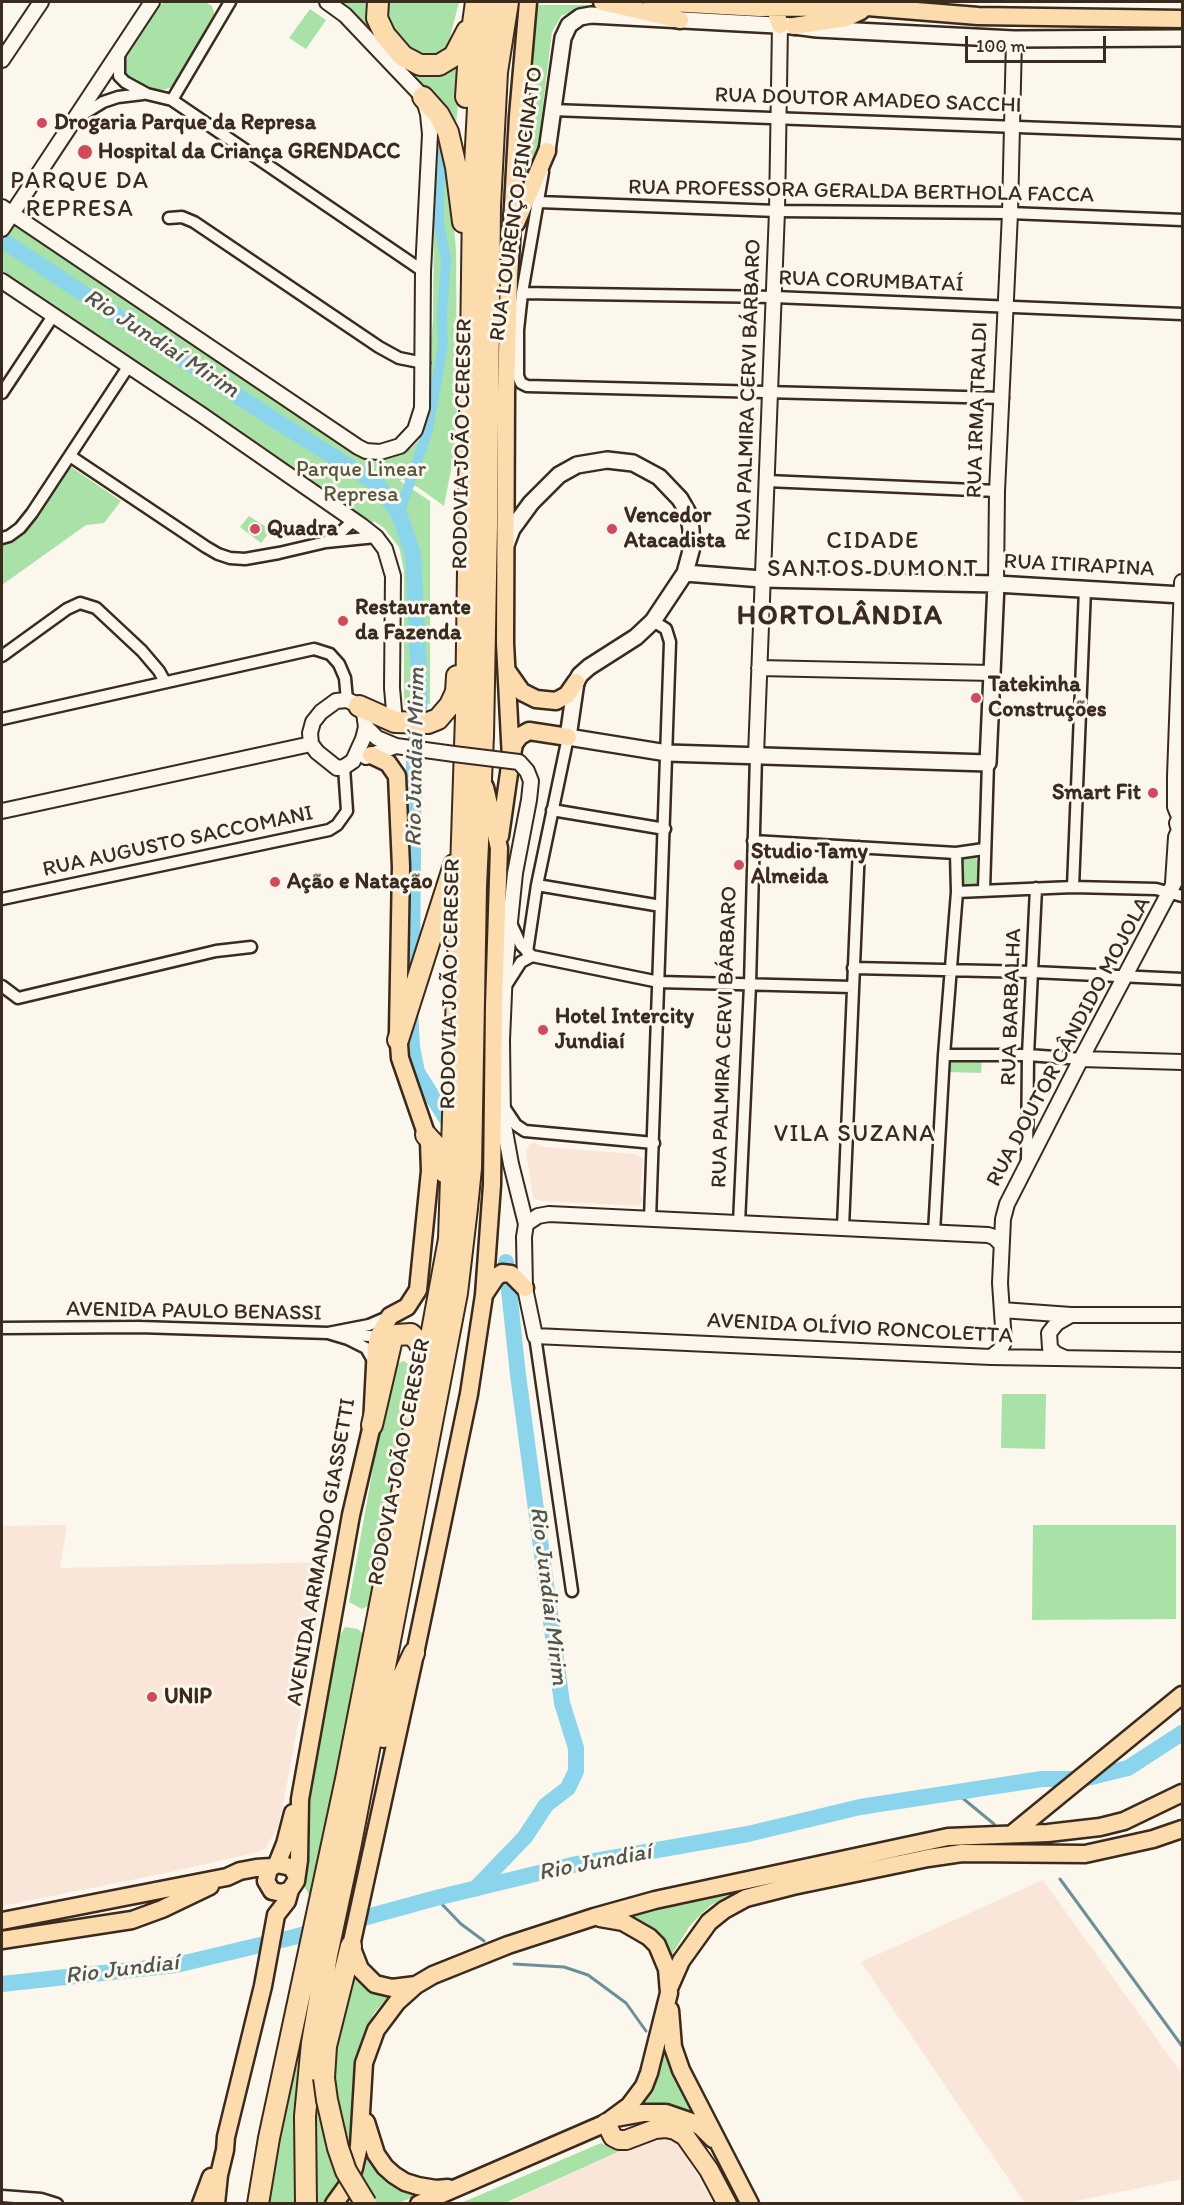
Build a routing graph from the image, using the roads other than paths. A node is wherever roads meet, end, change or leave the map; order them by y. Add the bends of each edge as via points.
1 (41, 2) edge
2 (152, 2) edge
3 (230, 2) edge
4 (327, 2) edge
5 (378, 2) edge
6 (490, 2) edge
7 (508, 2) edge
8 (528, 2) edge
9 (602, 2) edge
10 (652, 2) edge
11 (774, 5) edge
12 (867, 7) junction
13 (475, 8) edge
14 (1180, 17) edge
15 (680, 20) junction
16 (787, 26) junction
17 (1182, 38) edge
18 (1014, 39) junction
19 (119, 50) junction
20 (2, 60) edge
21 (147, 94) junction
22 (423, 97) junction
23 (172, 100) junction
24 (552, 110) junction
25 (779, 118) junction
26 (74, 120) junction
27 (1011, 126) junction
28 (1182, 133) edge
29 (547, 151) junction
30 (460, 201) junction
31 (539, 202) junction
32 (7, 210) edge
33 (777, 211) junction
34 (1010, 213) junction
35 (169, 218) dead end
36 (1182, 220) edge
37 (2, 229) edge
38 (512, 232) junction
39 (423, 271) junction
40 (2, 281) edge
41 (471, 282) junction
42 (522, 293) junction
43 (774, 297) junction
44 (1005, 307) junction
45 (1182, 314) edge
46 (53, 316) junction
47 (424, 363) junction
48 (129, 367) junction
49 (769, 392) junction
50 (2, 393) edge
51 (1002, 398) junction
52 (70, 456) junction
53 (767, 481) junction
54 (997, 491) junction
55 (354, 520) junction
56 (376, 537) junction
57 (2, 538) edge
58 (326, 542) junction
59 (505, 549) junction
60 (468, 551) junction
61 (685, 573) junction
62 (762, 579) junction
63 (1182, 582) edge
64 (996, 584) junction
65 (1085, 590) junction
66 (1182, 595) edge
67 (653, 621) junction
68 (2, 656) edge
69 (507, 668) junction
70 (759, 668) junction
71 (992, 673) junction
72 (165, 682) junction
73 (576, 682) junction
74 (392, 688) junction
75 (353, 703) junction
76 (2, 719) edge
77 (372, 720) junction
78 (399, 723) junction
79 (568, 737) junction
80 (311, 744) junction
81 (399, 746) junction
82 (667, 753) junction
83 (756, 755) junction
84 (371, 756) junction
85 (511, 759) junction
86 (988, 763) junction
87 (348, 764) junction
88 (481, 767) junction
89 (552, 810) junction
90 (2, 811) edge
91 (1181, 824) edge
92 (664, 829) junction
93 (462, 840) junction
94 (753, 841) junction
95 (859, 847) junction
96 (499, 848) junction
97 (984, 849) junction
98 (956, 853) junction
99 (1182, 868) edge
100 (537, 885) junction
101 (1073, 887) junction
102 (1036, 888) junction
103 (984, 890) junction
104 (1175, 891) edge
105 (957, 892) junction
106 (2, 899) edge
107 (661, 906) junction
108 (510, 921) junction
109 (251, 947) dead end
110 (530, 954) junction
111 (853, 968) junction
112 (951, 970) junction
113 (1033, 972) junction
114 (1125, 977) junction
115 (1182, 979) edge
116 (659, 982) junction
117 (750, 985) junction
118 (2, 986) edge
119 (505, 987) junction
120 (852, 987) junction
121 (400, 1033) junction
122 (944, 1055) junction
123 (1028, 1055) junction
124 (1081, 1059) junction
125 (1182, 1062) edge
126 (504, 1107) junction
127 (426, 1135) junction
128 (654, 1143) junction
129 (1027, 1163) junction
130 (650, 1219) junction
131 (1003, 1219) junction
132 (739, 1223) junction
133 (843, 1227) junction
134 (525, 1230) junction
135 (934, 1233) junction
136 (988, 1235) junction
137 (449, 1239) junction
138 (1001, 1244) junction
139 (522, 1283) junction
140 (487, 1291) junction
141 (1002, 1310) junction
142 (1071, 1315) junction
143 (1182, 1315) edge
144 (390, 1316) junction
145 (2, 1328) edge
146 (328, 1333) junction
147 (536, 1336) junction
148 (385, 1337) junction
149 (991, 1357) junction
150 (1065, 1358) junction
151 (1182, 1360) edge
152 (375, 1363) junction
153 (419, 1403) junction
154 (372, 1425) junction
155 (572, 1591) dead end
156 (414, 1653) junction
157 (1182, 1695) edge
158 (1182, 1793) edge
159 (300, 1799) junction
160 (1182, 1822) edge
161 (1182, 1829) edge
162 (1012, 1834) junction
163 (351, 1843) junction
164 (1128, 1844) junction
165 (274, 1866) junction
166 (227, 1877) junction
167 (293, 1883) junction
168 (268, 1886) junction
169 (333, 1886) junction
170 (126, 1897) junction
171 (276, 1917) junction
172 (594, 1917) junction
173 (132, 1920) junction
174 (2, 1921) edge
175 (2, 1940) edge
176 (351, 1946) junction
177 (318, 1953) junction
178 (416, 1985) junction
179 (670, 1990) junction
180 (316, 2080) junction
181 (363, 2104) junction
182 (610, 2120) junction
183 (226, 2137) junction
184 (723, 2151) junction
185 (457, 2187) junction
186 (2, 2196) edge
187 (57, 2204) edge
188 (201, 2204) edge
189 (216, 2204) edge
190 (258, 2204) edge
191 (306, 2204) edge
192 (334, 2204) edge
193 (366, 2204) edge
194 (419, 2204) edge
195 (727, 2204) edge
196 (750, 2204) edge

1 - 20 street
2 - 19 street
3 - 23 street
4 - 22 street via 345,15
5 - 13 highway via 377,18 385,35 403,56 420,65 439,65 454,57
6 - 41 highway, RODOVIA JOÃO CERESER via 479,89
7 - 88 highway, RODOVIA JOÃO CERESER via 497,72 490,206
8 - 38 main road
9 - 15 main road
10 - 11 main road
11 - 12 main road
11 - 16 main road
12 - 14 main road via 978,16
12 - 16 main road via 846,18
13 - 30 highway
15 - 16 main road
15 - 24 main road, RUA LOURENÇO PINCINATO via 591,15 574,20 563,38
16 - 18 main road
16 - 25 street, RUA PALMIRA CERVI BÁRBARO
17 - 18 main road
18 - 27 street, RUA IRMA TRALDI
19 - 21 street via 119,76
19 - 26 street
21 - 23 street
21 - 26 street via 111,100
22 - 30 highway via 448,132
22 - 39 street via 430,134
23 - 39 street
24 - 25 street, RUA DOUTOR AMADEO SACCHI
24 - 29 main road, RUA LOURENÇO PINCINATO
25 - 27 street, RUA DOUTOR AMADEO SACCHI
25 - 33 street, RUA PALMIRA CERVI BÁRBARO
26 - 32 street
27 - 28 street, RUA DOUTOR AMADEO SACCHI
27 - 34 street, RUA IRMA TRALDI
29 - 31 street, RUA LOURENÇO PINCINATO
29 - 38 main road
30 - 41 highway
31 - 33 street, RUA PROFESSORA GERALDA BERTHOLA FACCA
31 - 42 street, RUA LOURENÇO PINCINATO
32 - 37 street
32 - 47 street via 358,447 372,451 392,449 410,437 421,416
33 - 34 street, RUA PROFESSORA GERALDA BERTHOLA FACCA
33 - 43 street, RUA PALMIRA CERVI BÁRBARO
34 - 36 street, RUA PROFESSORA GERALDA BERTHOLA FACCA
34 - 44 street, RUA IRMA TRALDI
35 - 47 street via 194,222 379,347 399,358
38 - 59 main road
39 - 47 street
40 - 46 street
41 - 60 highway, RODOVIA JOÃO CERESER
42 - 43 street, RUA CORUMBATAÍ
42 - 49 street, RUA LOURENÇO PINCINATO via 518,330 518,376 522,383 534,387
43 - 44 street, RUA CORUMBATAÍ
43 - 49 street, RUA PALMIRA CERVI BÁRBARO
44 - 45 street, RUA CORUMBATAÍ
44 - 51 street, RUA IRMA TRALDI
46 - 48 street
46 - 50 street
48 - 52 street
48 - 55 street
49 - 51 street
49 - 53 street, RUA PALMIRA CERVI BÁRBARO
51 - 54 street, RUA IRMA TRALDI
52 - 57 street via 20,528
52 - 58 street via 218,554 245,559
53 - 54 street
53 - 62 street, RUA PALMIRA CERVI BÁRBARO
54 - 64 street, RUA IRMA TRALDI
55 - 56 street
55 - 58 street
56 - 58 street
56 - 74 street via 385,549 393,576
59 - 61 main road via 512,529 531,502 559,475 577,465 607,460 633,463 670,487 687,513 692,547
59 - 69 main road
60 - 78 highway via 459,621 456,692 438,719
60 - 93 highway, RODOVIA JOÃO CERESER
61 - 62 main road, RUA ITIRAPINA
61 - 67 main road
62 - 64 main road, RUA ITIRAPINA
62 - 70 street, RUA PALMIRA CERVI BÁRBARO
63 - 66 street, RUA DOUTOR CÂNDIDO MOJOLA
64 - 65 main road, RUA ITIRAPINA
64 - 71 main road, RUA IRMA TRALDI
65 - 66 main road, RUA ITIRAPINA
65 - 101 street
66 - 91 street, RUA DOUTOR CÂNDIDO MOJOLA via 1175,776 1175,807
67 - 73 main road via 636,638 589,667
67 - 82 street via 666,630 670,642
68 - 72 street via 80,603 96,608 142,651
69 - 73 main road via 522,692 536,699 556,701 567,695
69 - 85 main road
70 - 71 street
70 - 83 street, RUA PALMIRA CERVI BÁRBARO
71 - 86 main road, RUA IRMA TRALDI
72 - 75 street via 314,649 330,654 339,664
72 - 76 street
73 - 79 main road
74 - 77 street
74 - 78 street
75 - 77 highway
75 - 80 street via 336,701 321,711 313,722
77 - 78 highway
77 - 81 street via 377,738
77 - 87 street
79 - 82 main road
79 - 85 main road via 529,731 514,744
79 - 89 street
80 - 87 street via 326,762 337,768
80 - 90 street
81 - 84 street
81 - 108 street, bridge via 519,762 527,771 531,781 514,873
82 - 83 main road
82 - 92 street
83 - 86 main road
83 - 94 street, RUA PALMIRA CERVI BÁRBARO
84 - 87 street
84 - 121 main road via 388,763 397,776
85 - 96 main road
86 - 97 street, RUA IRMA TRALDI
87 - 106 street, RUA AUGUSTO SACCOMANI via 347,811 329,830
88 - 96 main road
88 - 163 highway, RODOVIA JOÃO CERESER via 471,1168 457,1293
89 - 92 street
89 - 100 street
91 - 104 street, RUA DOUTOR CÂNDIDO MOJOLA via 1176,837
92 - 107 street
93 - 121 highway
93 - 137 highway, RODOVIA JOÃO CERESER
94 - 95 street
94 - 117 street, RUA PALMIRA CERVI BÁRBARO
95 - 98 street
95 - 111 street
96 - 140 main road
97 - 98 street
97 - 103 street, RUA IRMA TRALDI
98 - 105 street
99 - 104 street, RUA DOUTOR CÂNDIDO MOJOLA
100 - 107 street
100 - 110 street
101 - 102 street
101 - 104 street
102 - 103 street
102 - 113 street, RUA BARBALHA
103 - 105 street
104 - 114 street, RUA DOUTOR CÂNDIDO MOJOLA
105 - 112 street
107 - 116 street
108 - 110 street
108 - 119 street
109 - 118 street via 216,951 18,998
110 - 116 street
110 - 119 street
111 - 112 street
111 - 120 street
112 - 113 street
112 - 122 street
113 - 114 street
113 - 123 street, RUA BARBALHA
114 - 115 street
114 - 124 street, RUA DOUTOR CÂNDIDO MOJOLA
116 - 117 street
116 - 128 street
117 - 120 street
117 - 132 street, RUA PALMIRA CERVI BÁRBARO
119 - 126 street
120 - 133 street
121 - 127 main road via 400,1058
122 - 123 street
122 - 135 street
123 - 124 street
123 - 129 street, RUA BARBALHA
124 - 125 street
124 - 129 street, RUA DOUTOR CÂNDIDO MOJOLA
126 - 128 street via 525,1131
126 - 134 street via 503,1120
127 - 137 highway via 436,1146 444,1168
127 - 144 main road via 430,1171 418,1290 407,1307
128 - 130 street
129 - 131 street, RUA DOUTOR CÂNDIDO MOJOLA
130 - 132 street
130 - 134 street via 549,1214 538,1216
131 - 136 street, RUA DOUTOR CÂNDIDO MOJOLA
131 - 138 street, RUA DOUTOR CÂNDIDO MOJOLA
132 - 133 street
133 - 135 street
134 - 139 street
135 - 136 street
136 - 138 street
137 - 153 highway, RODOVIA JOÃO CERESER
138 - 141 street, RUA DOUTOR CÂNDIDO MOJOLA
139 - 140 main road via 511,1274 502,1273
139 - 147 street
140 - 156 main road
141 - 142 street, AVENIDA OLÍVIO RONCOLETTA
141 - 149 street, RUA DOUTOR CÂNDIDO MOJOLA via 1004,1342
142 - 143 street, AVENIDA OLÍVIO RONCOLETTA
142 - 150 street via 1049,1333 1050,1348
144 - 146 street via 369,1325
144 - 148 main road, AVENIDA ARMANDO GIASSETTI
145 - 146 street, AVENIDA PAULO BENASSI
146 - 148 street
146 - 152 street, AVENIDA PAULO BENASSI via 366,1348
147 - 149 street, AVENIDA OLÍVIO RONCOLETTA
147 - 155 street
148 - 152 main road, AVENIDA ARMANDO GIASSETTI
148 - 153 highway via 404,1333 418,1341 423,1369
148 - 154 highway
149 - 150 street, AVENIDA OLÍVIO RONCOLETTA
150 - 151 street, AVENIDA OLÍVIO RONCOLETTA
152 - 154 main road, AVENIDA ARMANDO GIASSETTI
153 - 169 highway, RODOVIA JOÃO CERESER
154 - 159 main road, AVENIDA ARMANDO GIASSETTI via 351,1515
156 - 163 highway via 396,1691
156 - 176 main road
157 - 162 main road
158 - 162 main road via 1124,1821 1100,1827
159 - 165 main road, AVENIDA ARMANDO GIASSETTI
159 - 167 main road, AVENIDA ARMANDO GIASSETTI via 299,1860
160 - 164 main road
161 - 164 main road
162 - 172 main road via 948,1837 892,1848
163 - 169 highway, RODOVIA JOÃO CERESER
164 - 179 main road via 1085,1854 962,1853 746,1898 709,1922 681,1961
165 - 166 main road
165 - 167 main road via 282,1863 291,1867
165 - 168 main road via 266,1877
166 - 168 main road
166 - 170 main road
166 - 173 main road
167 - 168 main road via 282,1893
167 - 171 main road, AVENIDA ARMANDO GIASSETTI
168 - 171 main road, AVENIDA ARMANDO GIASSETTI
169 - 177 highway, RODOVIA JOÃO CERESER
170 - 173 main road via 140,1906
170 - 174 main road
171 - 183 main road, AVENIDA ARMANDO GIASSETTI
172 - 178 main road via 458,1963
172 - 179 main road via 623,1922 649,1936 663,1956
173 - 175 main road
176 - 178 main road via 360,1969 375,1984 393,1988
176 - 180 highway
177 - 180 highway
177 - 190 highway via 269,2138
178 - 181 main road via 385,2015 376,2031 364,2063
179 - 182 main road via 649,2073 636,2097
179 - 184 main road via 676,2058
180 - 191 highway via 305,2136
180 - 193 highway, bridge via 327,2100 346,2171
181 - 185 main road via 376,2154 394,2175 429,2188
181 - 192 main road via 354,2168
182 - 184 main road via 654,2113 679,2117 701,2127
182 - 185 main road
182 - 195 highway via 613,2137 619,2140 666,2128 685,2136
183 - 188 main road, AVENIDA ARMANDO GIASSETTI
183 - 189 main road, AVENIDA ARMANDO GIASSETTI
184 - 196 main road
185 - 194 main road
186 - 187 street

